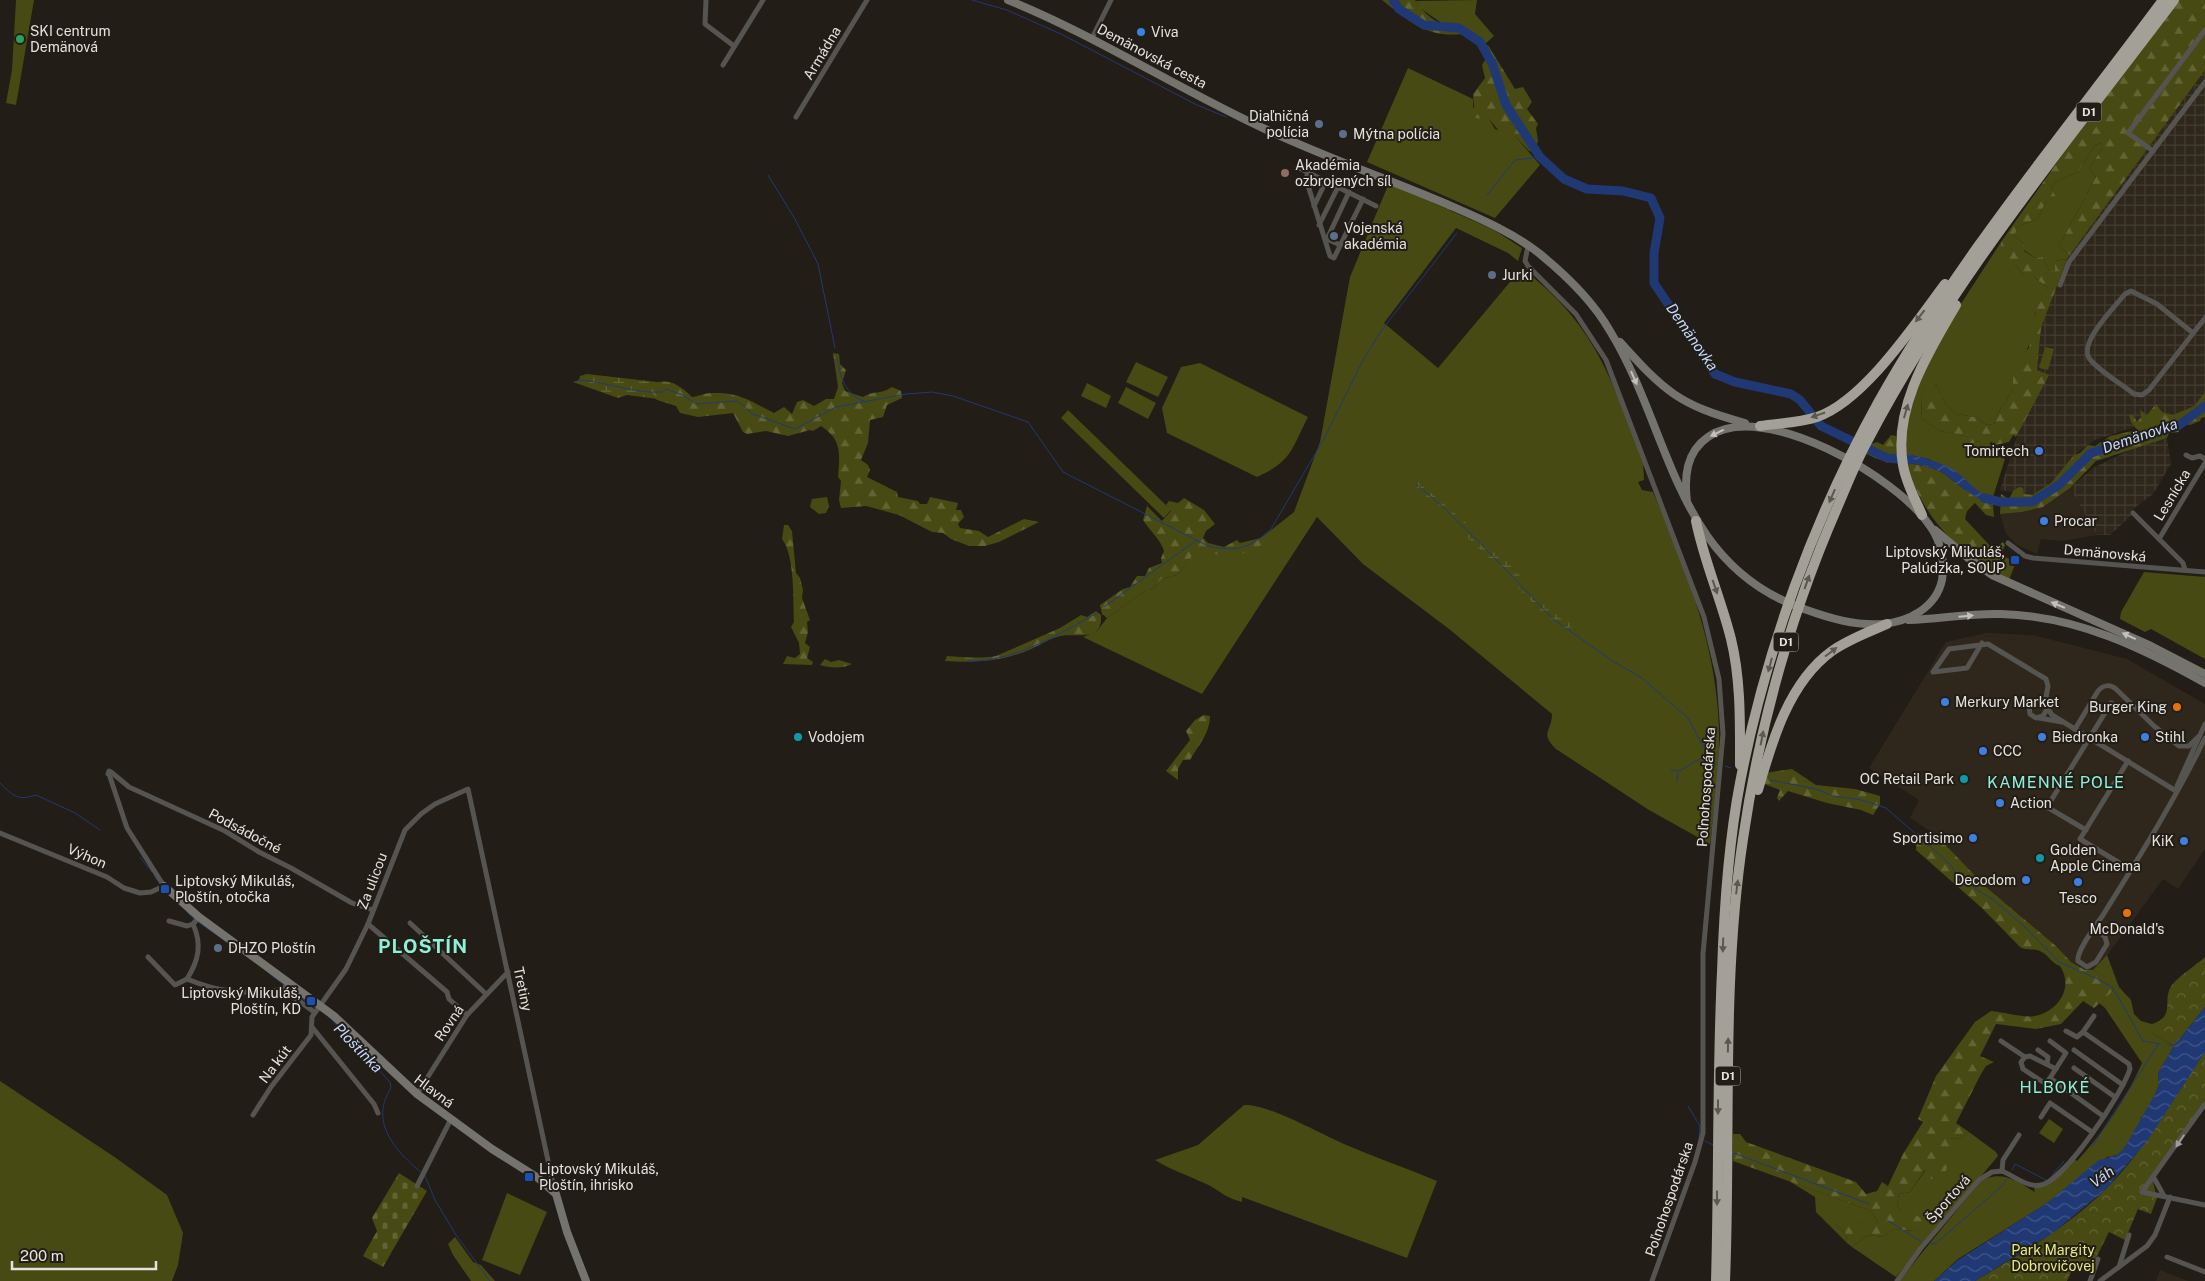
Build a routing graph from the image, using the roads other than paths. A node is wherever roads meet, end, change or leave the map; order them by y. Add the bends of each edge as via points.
1 (706, 0) edge
2 (763, 0) edge
3 (867, 0) edge
4 (1008, 0) edge
5 (1111, 0) edge
6 (2164, 0) edge
7 (2174, 0) edge
8 (1027, 4) edge
9 (2205, 30) edge
10 (1092, 38) junction
11 (734, 46) junction
12 (723, 65) dead end
13 (2205, 82) edge
14 (796, 117) dead end
15 (2153, 151) junction
16 (1297, 167) dead end
17 (1308, 172) junction
18 (1326, 181) junction
19 (1338, 187) junction
20 (1349, 192) junction
21 (1362, 199) junction
22 (1314, 206) junction
23 (1376, 206) dead end
24 (1320, 225) junction
25 (2004, 225) junction
26 (1325, 238) junction
27 (1340, 245) junction
28 (1528, 246) junction
29 (1966, 263) junction
30 (2060, 286) dead end
31 (2205, 318) edge
32 (2193, 333) junction
33 (1612, 334) junction
34 (1756, 425) junction
35 (1864, 437) junction
36 (1856, 454) junction
37 (2186, 455) dead end
38 (2205, 459) edge
39 (2205, 463) edge
40 (1687, 502) junction
41 (2133, 513) dead end
42 (1922, 516) junction
43 (1696, 521) junction
44 (1931, 527) junction
45 (2159, 539) junction
46 (2008, 543) dead end
47 (2185, 570) junction
48 (2205, 572) edge
49 (1904, 620) junction
50 (1887, 624) junction
51 (1982, 643) junction
52 (2150, 649) junction
53 (2205, 674) edge
54 (2205, 683) edge
55 (2048, 688) junction
56 (2039, 699) junction
57 (2045, 703) junction
58 (2047, 709) junction
59 (2122, 709) dead end
60 (2039, 718) junction
61 (2065, 722) junction
62 (2205, 724) edge
63 (2075, 729) junction
64 (2198, 737) junction
65 (2089, 738) junction
66 (2205, 738) edge
67 (2128, 761) junction
68 (1740, 783) junction
69 (468, 790) joint
70 (2176, 791) junction
71 (2086, 830) junction
72 (0, 833) edge
73 (1743, 837) junction
74 (2131, 870) junction
75 (166, 888) junction
76 (373, 910) junction
77 (196, 920) junction
78 (169, 921) dead end
79 (410, 923) dead end
80 (368, 924) junction
81 (2095, 928) junction
82 (148, 957) dead end
83 (508, 972) junction
84 (187, 979) junction
85 (286, 986) junction
86 (485, 993) junction
87 (316, 1007) junction
88 (467, 1015) junction
89 (2094, 1016) dead end
90 (312, 1027) junction
91 (2066, 1031) dead end
92 (2083, 1032) junction
93 (2001, 1041) dead end
94 (2050, 1041) dead end
95 (2038, 1050) dead end
96 (2074, 1050) dead end
97 (2025, 1057) junction
98 (2047, 1064) junction
99 (2074, 1068) dead end
100 (2056, 1069) junction
101 (2050, 1078) junction
102 (2123, 1085) junction
103 (417, 1094) junction
104 (2116, 1097) junction
105 (2205, 1104) edge
106 (378, 1113) dead end
107 (253, 1115) dead end
108 (2103, 1116) junction
109 (2041, 1117) dead end
110 (451, 1119) junction
111 (2092, 1132) junction
112 (2019, 1135) dead end
113 (1722, 1148) junction
114 (2002, 1171) junction
115 (2154, 1178) junction
116 (417, 1186) dead end
117 (556, 1194) junction
118 (2167, 1197) junction
119 (2205, 1205) edge
120 (2129, 1235) dead end
121 (2167, 1257) dead end
122 (2098, 1259) dead end
123 (2119, 1267) junction
124 (2205, 1272) edge
125 (586, 1281) edge
126 (1652, 1281) edge
127 (1716, 1281) edge
128 (1724, 1281) edge
129 (1897, 1281) edge
130 (2090, 1281) edge
131 (2100, 1281) edge

1 - 11 street via 704,24
2 - 11 street
3 - 14 street, Armádna
4 - 8 main road, Demänovská cesta
5 - 10 street
6 - 29 highway, D1
7 - 25 highway, D1
8 - 10 main road, Demänovská cesta
9 - 15 street via 2128,133
10 - 28 main road, Demänovská cesta via 1219,107 1479,218
11 - 12 street
13 - 15 street
15 - 30 street via 2070,262
16 - 17 street
17 - 18 street
17 - 22 street via 1306,179
18 - 19 street
18 - 22 street
19 - 20 street
19 - 24 street
20 - 21 street
20 - 26 street
21 - 23 street
21 - 27 street
22 - 24 street
24 - 26 street
25 - 35 highway, D1
42 -> 25 highway via 1903,466 1901,437 1908,402 1927,356
26 - 27 street
26 - 27 street via 1330,256 1334,258
28 - 33 main road, Demänovská cesta via 1575,285
28 - 126 street, Poľnohospodárska via 1528,266 1576,314 1609,365 1704,617 1720,686 1722,750 1703,954 1703,1133
29 -> 34 highway via 1950,278 1874,373 1839,405 1815,418
29 - 35 highway, D1 via 1900,366
31 - 32 street
32 - 32 street via 2157,304 2131,291 2125,294 2088,340 2086,351 2098,366 2134,394 2142,395 2150,390
33 - 34 main road via 1669,393 1704,411
33 -> 40 main road
34 -> 40 main road via 1719,431 1698,446 1687,470
34 - 42 main road via 1802,438 1852,462 1895,492
35 - 36 highway, D1
36 -> 68 highway, D1 via 1808,552 1779,632
73 -> 36 highway, D1 via 1768,704 1788,636
37 - 38 street, Lesnícka
39 - 45 street, Lesnícka
40 - 43 main road
41 - 45 street, Lesnícka
42 - 44 main road
43 - 50 main road via 1706,538 1764,590 1792,605 1843,621
43 -> 68 highway via 1734,656 1740,714
44 - 49 main road via 1941,553 1941,583 1926,606
52 -> 44 main road via 2107,625 1992,575
45 - 47 street, Lesnícka via 2183,563
46 - 47 street, Demänovská via 2033,558
47 - 48 street, Demänovská
49 - 50 main road
49 -> 52 main road via 2015,615 2063,622
73 -> 50 highway via 1770,749 1801,684 1831,652
51 - 51 street via 1949,649 1933,672 1967,668
51 - 55 street via 2046,679
52 - 53 main road
52 - 54 main road
55 - 56 street
55 - 57 street
56 - 57 street
56 - 60 street via 2029,706 2030,714
57 - 58 street
58 - 60 street
58 - 61 street
59 - 65 street via 2111,703
60 - 61 street
61 - 63 street
62 - 64 street
63 - 64 street via 2098,691 2108,686 2116,689 2179,746 2189,746
63 - 65 street
64 - 70 street
65 - 67 street
65 - 71 street via 2047,807
66 - 70 street
67 - 70 street
67 - 71 street
68 -> 113 highway, D1 via 1725,896 1718,1045
69 - 76 street, Za ulicou via 435,804 405,830
69 - 83 street, Tretiny
70 - 74 street
71 - 74 street via 2080,839
72 - 75 street, Výhon via 107,877 124,888 140,893
113 -> 73 highway, D1 via 1728,1006
74 - 81 street
75 - 76 street, Podsádočné via 127,828 109,771 129,787 225,831 352,903
75 - 77 main road, Hlavná
76 - 80 street, Za ulicou
77 - 78 street via 187,926
77 - 84 street via 200,946 196,963
77 - 85 main road, Hlavná
79 - 86 street
80 - 87 street, Za ulicou via 346,969
80 - 88 street via 446,992 449,999
81 - 81 street via 2078,957 2080,963 2087,967 2096,962 2107,944 2105,937
82 - 84 street via 172,983 179,984
83 - 86 street, Rovná
83 - 117 street, Tretiny
84 - 85 street via 218,990 243,994
85 - 87 main road, Hlavná
85 - 87 street
86 - 88 street, Rovná
87 - 90 street, Na kút
87 - 103 main road, Hlavná
88 - 103 street, Rovná
89 - 92 street
90 - 106 street
90 - 107 street, Na kút via 310,1037
91 - 92 street via 2077,1037
92 - 102 street via 2129,1064 2129,1074
93 - 97 street
94 - 100 street via 2066,1053
95 - 98 street via 2048,1058
96 - 102 street
97 - 98 street
97 - 101 street via 2021,1062 2023,1069 2046,1084
98 - 100 street
99 - 104 street
100 - 101 street
101 - 108 street
102 - 104 street
103 - 110 main road, Hlavná
104 - 108 street
105 -> 115 street
108 - 111 street
109 - 111 street via 2050,1103
110 - 116 street
110 - 117 main road, Hlavná
111 - 114 street via 2064,1170 2044,1185 2029,1184
112 - 114 street via 2003,1160
113 -> 127 highway, D1
113 - 128 highway, D1
114 - 129 street, Športová via 1992,1172 1979,1180
115 - 118 street
115 - 118 street via 2142,1192
117 - 125 main road
118 - 119 street
118 - 123 street via 2155,1235 2147,1246
120 - 123 street
121 - 124 street
122 - 130 street
123 - 131 street

